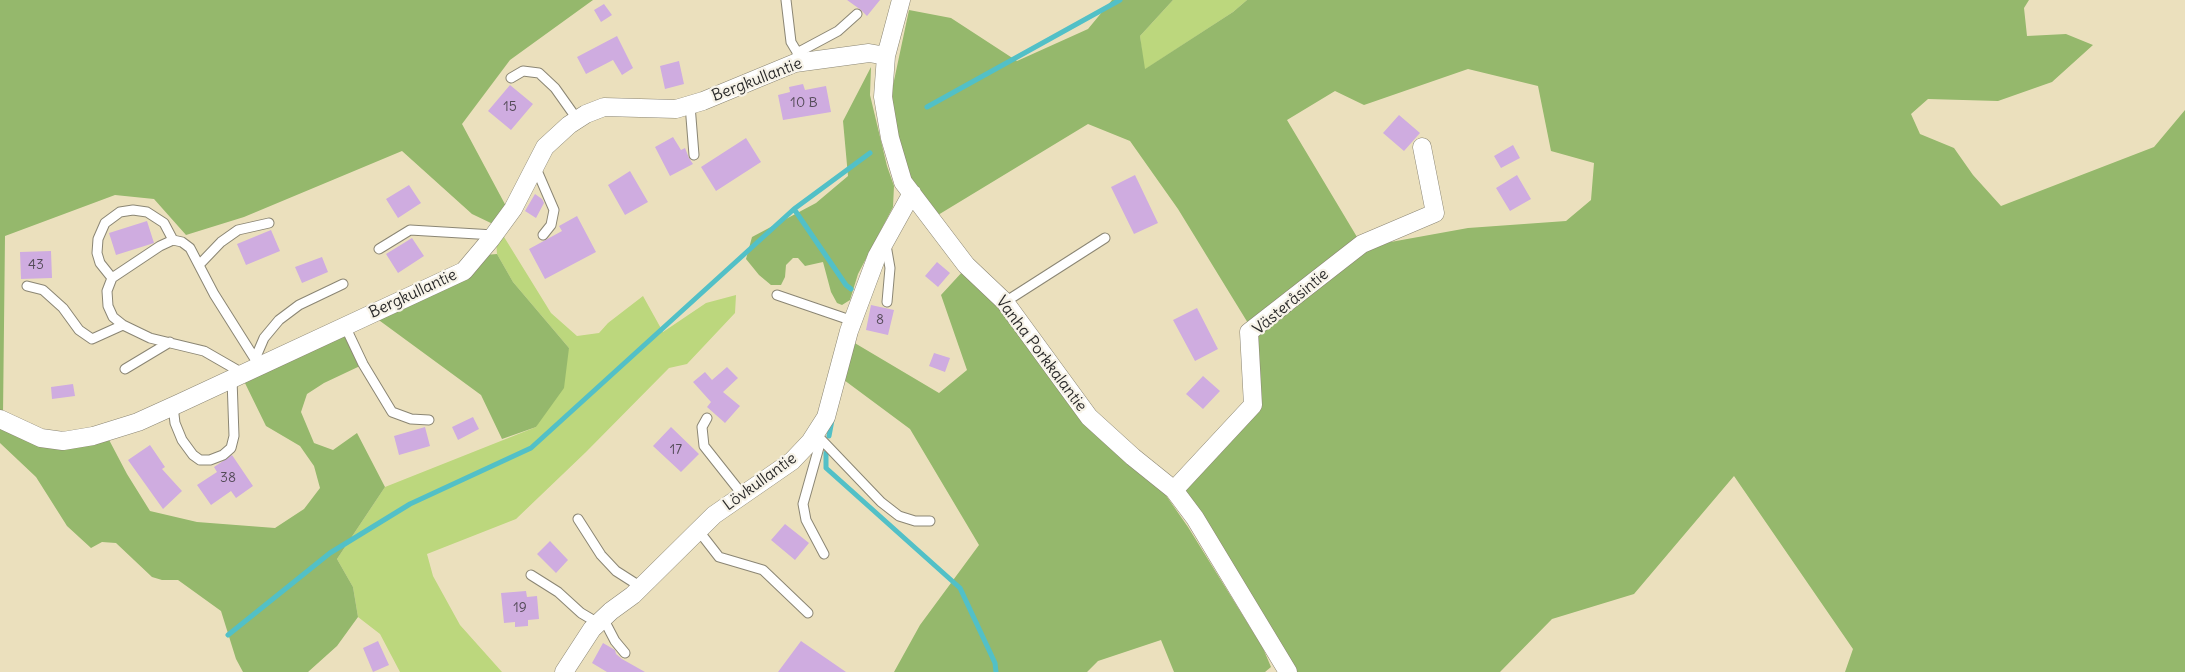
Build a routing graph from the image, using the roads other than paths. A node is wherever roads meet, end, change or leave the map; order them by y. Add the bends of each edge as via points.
1 (786, 0) edge
2 (901, 0) edge
3 (856, 14) dead end
4 (886, 56) junction
5 (800, 57) junction
6 (511, 78) dead end
7 (690, 104) junction
8 (577, 119) junction
9 (1422, 147) dead end
10 (694, 155) dead end
11 (535, 166) junction
12 (912, 193) junction
13 (269, 222) dead end
14 (495, 235) junction
15 (543, 235) dead end
16 (1105, 238) dead end
17 (174, 240) junction
18 (885, 242) junction
19 (379, 249) dead end
20 (199, 265) junction
21 (112, 278) junction
22 (343, 284) dead end
23 (27, 286) dead end
24 (777, 295) dead end
25 (887, 302) dead end
26 (1005, 302) junction
27 (853, 321) junction
28 (123, 325) junction
29 (345, 326) junction
30 (170, 342) junction
31 (125, 369) dead end
32 (248, 370) junction
33 (173, 406) junction
34 (707, 418) dead end
35 (0, 419) edge
36 (429, 420) dead end
37 (819, 437) junction
38 (1174, 490) junction
39 (742, 494) junction
40 (578, 519) dead end
41 (930, 521) dead end
42 (698, 530) junction
43 (824, 554) dead end
44 (531, 575) dead end
45 (641, 587) junction
46 (808, 613) dead end
47 (600, 621) junction
48 (625, 654) dead end
49 (1287, 671) edge
50 (564, 672) edge

1 - 5 lane via 791,42
2 - 4 street, Vanha Porkkalantie
3 - 5 lane via 838,31
4 - 5 street, Bergkullantie via 868,53
4 - 12 street, Vanha Porkkalantie via 883,97 890,138 903,182
5 - 7 street, Bergkullantie
6 - 8 lane via 523,71 539,73 555,88
7 - 8 street, Bergkullantie via 676,109 604,107
7 - 10 lane
8 - 11 street, Bergkullantie via 545,147
9 - 38 street, Västeråsintie via 1435,213 1362,244 1249,332 1253,405
11 - 14 street, Bergkullantie via 513,209
11 - 15 lane via 554,210 551,225
12 - 18 street, Lövkullantie
12 - 26 street, Vanha Porkkalantie via 966,265
13 - 20 lane via 238,230
14 - 19 lane via 410,230
14 - 29 street, Bergkullantie via 464,271
16 - 26 lane
17 - 20 lane via 190,248
17 - 21 lane
17 - 21 lane via 164,223 147,212 120,212 105,222 96,253
18 - 25 lane via 890,268
18 - 27 street, Lövkullantie
20 - 32 lane
21 - 28 lane via 107,291 108,306
22 - 32 lane via 299,305 279,320 264,338
23 - 28 lane via 43,290 63,308 79,330 92,339
24 - 27 lane
26 - 38 street, Vanha Porkkalantie via 1089,417
27 - 37 street, Lövkullantie
28 - 30 lane via 150,338
29 - 32 street, Bergkullantie
29 - 36 lane via 392,412 411,419
30 - 31 lane
30 - 32 lane via 204,351
32 - 33 street, Bergkullantie
32 - 33 lane via 231,448 223,455 210,460 200,460 193,455 182,440
33 - 35 street, Bergkullantie via 138,422 93,436 63,441 41,438
34 - 39 lane via 702,427 704,446
37 - 39 street, Lövkullantie via 792,461
37 - 41 lane via 881,502 899,516
37 - 43 lane via 803,504 806,520
38 - 49 street, Vanha Porkkalantie via 1195,518
39 - 42 street, Lövkullantie
40 - 45 lane via 606,561
42 - 45 street, Lövkullantie
42 - 46 lane via 719,557 763,570
44 - 47 lane via 581,612
45 - 47 street, Lövkullantie
47 - 48 lane
47 - 50 street, Lövkullantie

